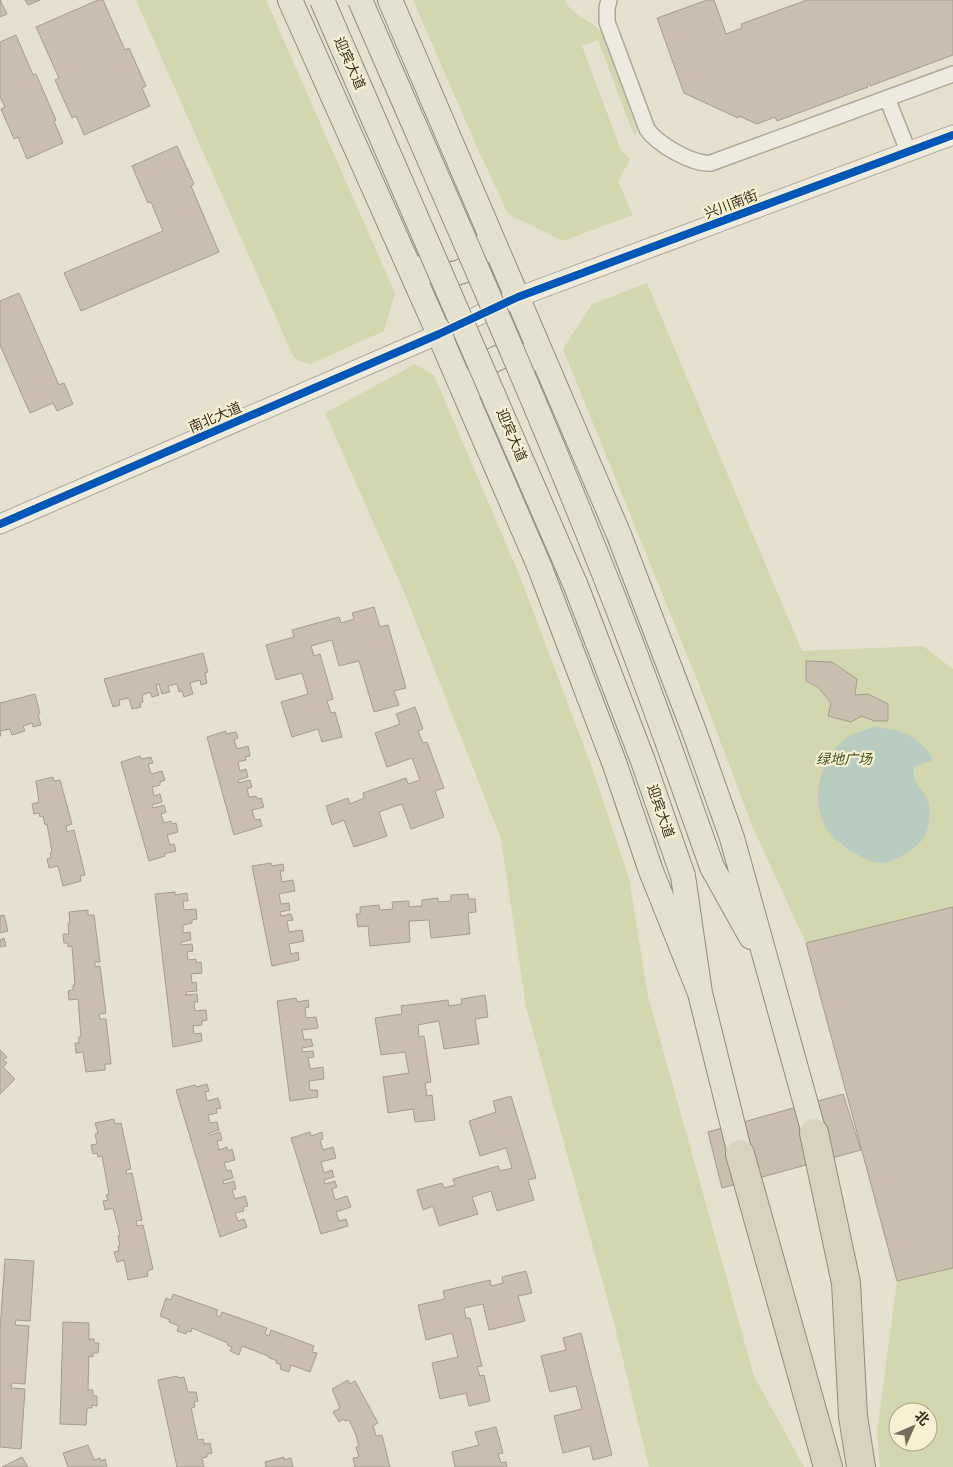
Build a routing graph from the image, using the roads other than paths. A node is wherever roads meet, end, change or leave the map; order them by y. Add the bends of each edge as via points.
1 (290, 0) edge
2 (322, 0) edge
3 (360, 0) edge
4 (390, 0) edge
5 (609, 0) edge
6 (953, 74) edge
7 (887, 98) junction
8 (953, 135) edge
9 (908, 151) junction
10 (482, 214) junction
11 (399, 244) junction
12 (518, 297) junction
13 (440, 334) junction
14 (554, 381) junction
15 (474, 416) junction
16 (0, 524) edge
17 (771, 974) junction
18 (700, 993) junction
19 (814, 1133) joint
20 (740, 1154) joint
21 (828, 1467) edge
22 (861, 1467) edge

1 - 11 main road
2 - 18 main road, 迎宾大道, bridge via 576,586 643,761 684,876
3 - 17 main road, bridge via 514,354 604,572 712,867
4 - 10 main road
5 - 7 street via 607,22 647,128 656,140 696,162 711,162
6 - 7 street
7 - 9 street
8 - 9 street, 兴川南街
9 - 12 street, 兴川南街
10 - 11 main road via 483,248 478,259 456,274 434,273 412,259
10 - 12 main road
11 - 13 main road
12 - 13 street, 兴川南街
12 - 14 main road
13 - 15 main road
13 - 16 street, 南北大道
14 - 15 main road via 531,359 522,355 500,356 480,372 474,384
14 - 17 main road via 619,535 694,731 732,838
15 - 18 main road via 540,568 615,765 651,872
17 - 19 main road
18 - 20 main road
19 - 22 highway via 846,1283 853,1416
20 - 21 highway

